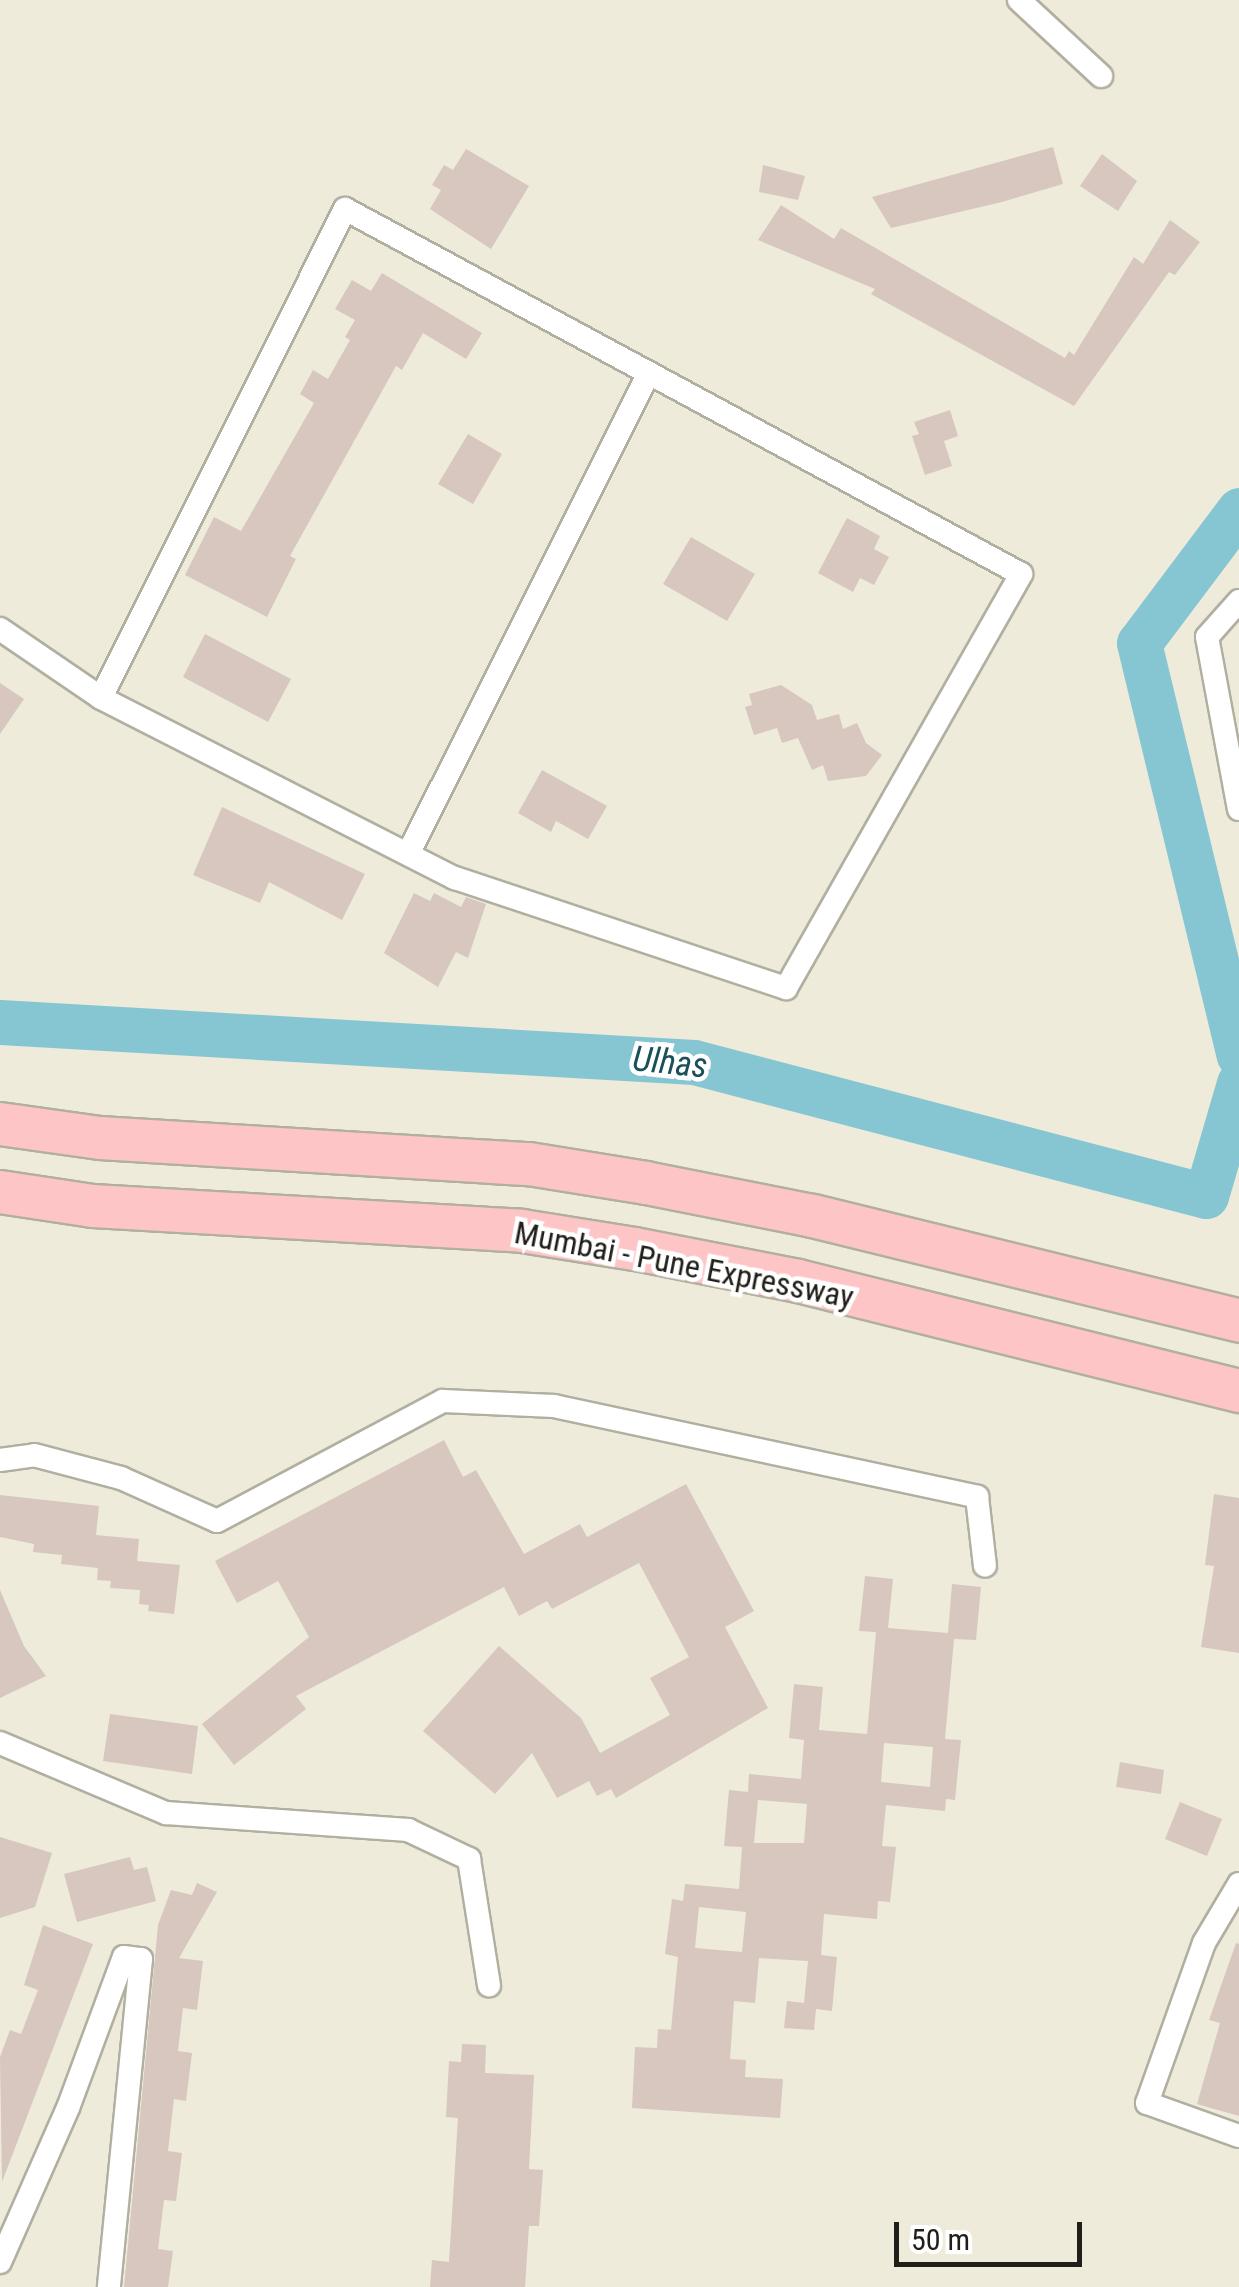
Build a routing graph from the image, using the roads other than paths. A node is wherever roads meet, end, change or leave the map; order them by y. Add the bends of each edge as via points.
1 (1019, 0) edge
2 (1102, 76) dead end
3 (648, 373) junction
4 (1239, 601) edge
5 (0, 628) edge
6 (101, 698) junction
7 (1239, 809) edge
8 (408, 854) junction
9 (0, 1124) edge
10 (0, 1192) edge
11 (1239, 1321) edge
12 (1239, 1390) edge
13 (0, 1460) edge
14 (985, 1566) dead end
15 (0, 1743) edge
16 (1239, 1884) edge
17 (490, 1985) dead end
18 (1239, 2136) edge
19 (0, 2262) edge
20 (109, 2287) edge

1 - 2 street
3 - 6 street via 345,209
3 - 8 street
3 - 8 street via 1022,574 786,988 455,878
4 - 7 street via 1207,637
5 - 6 street
6 - 8 street
9 - 11 highway via 100,1138 530,1164 813,1216
10 - 12 highway, Mumbai - Pune Expressway via 93,1206 522,1232 616,1246 798,1281
13 - 14 street via 34,1455 121,1478 217,1521 443,1401 554,1406 976,1496
15 - 17 street via 166,1813 408,1830 468,1859
16 - 18 street via 1204,1943 1148,2103
19 - 20 street via 124,1957 140,1958

